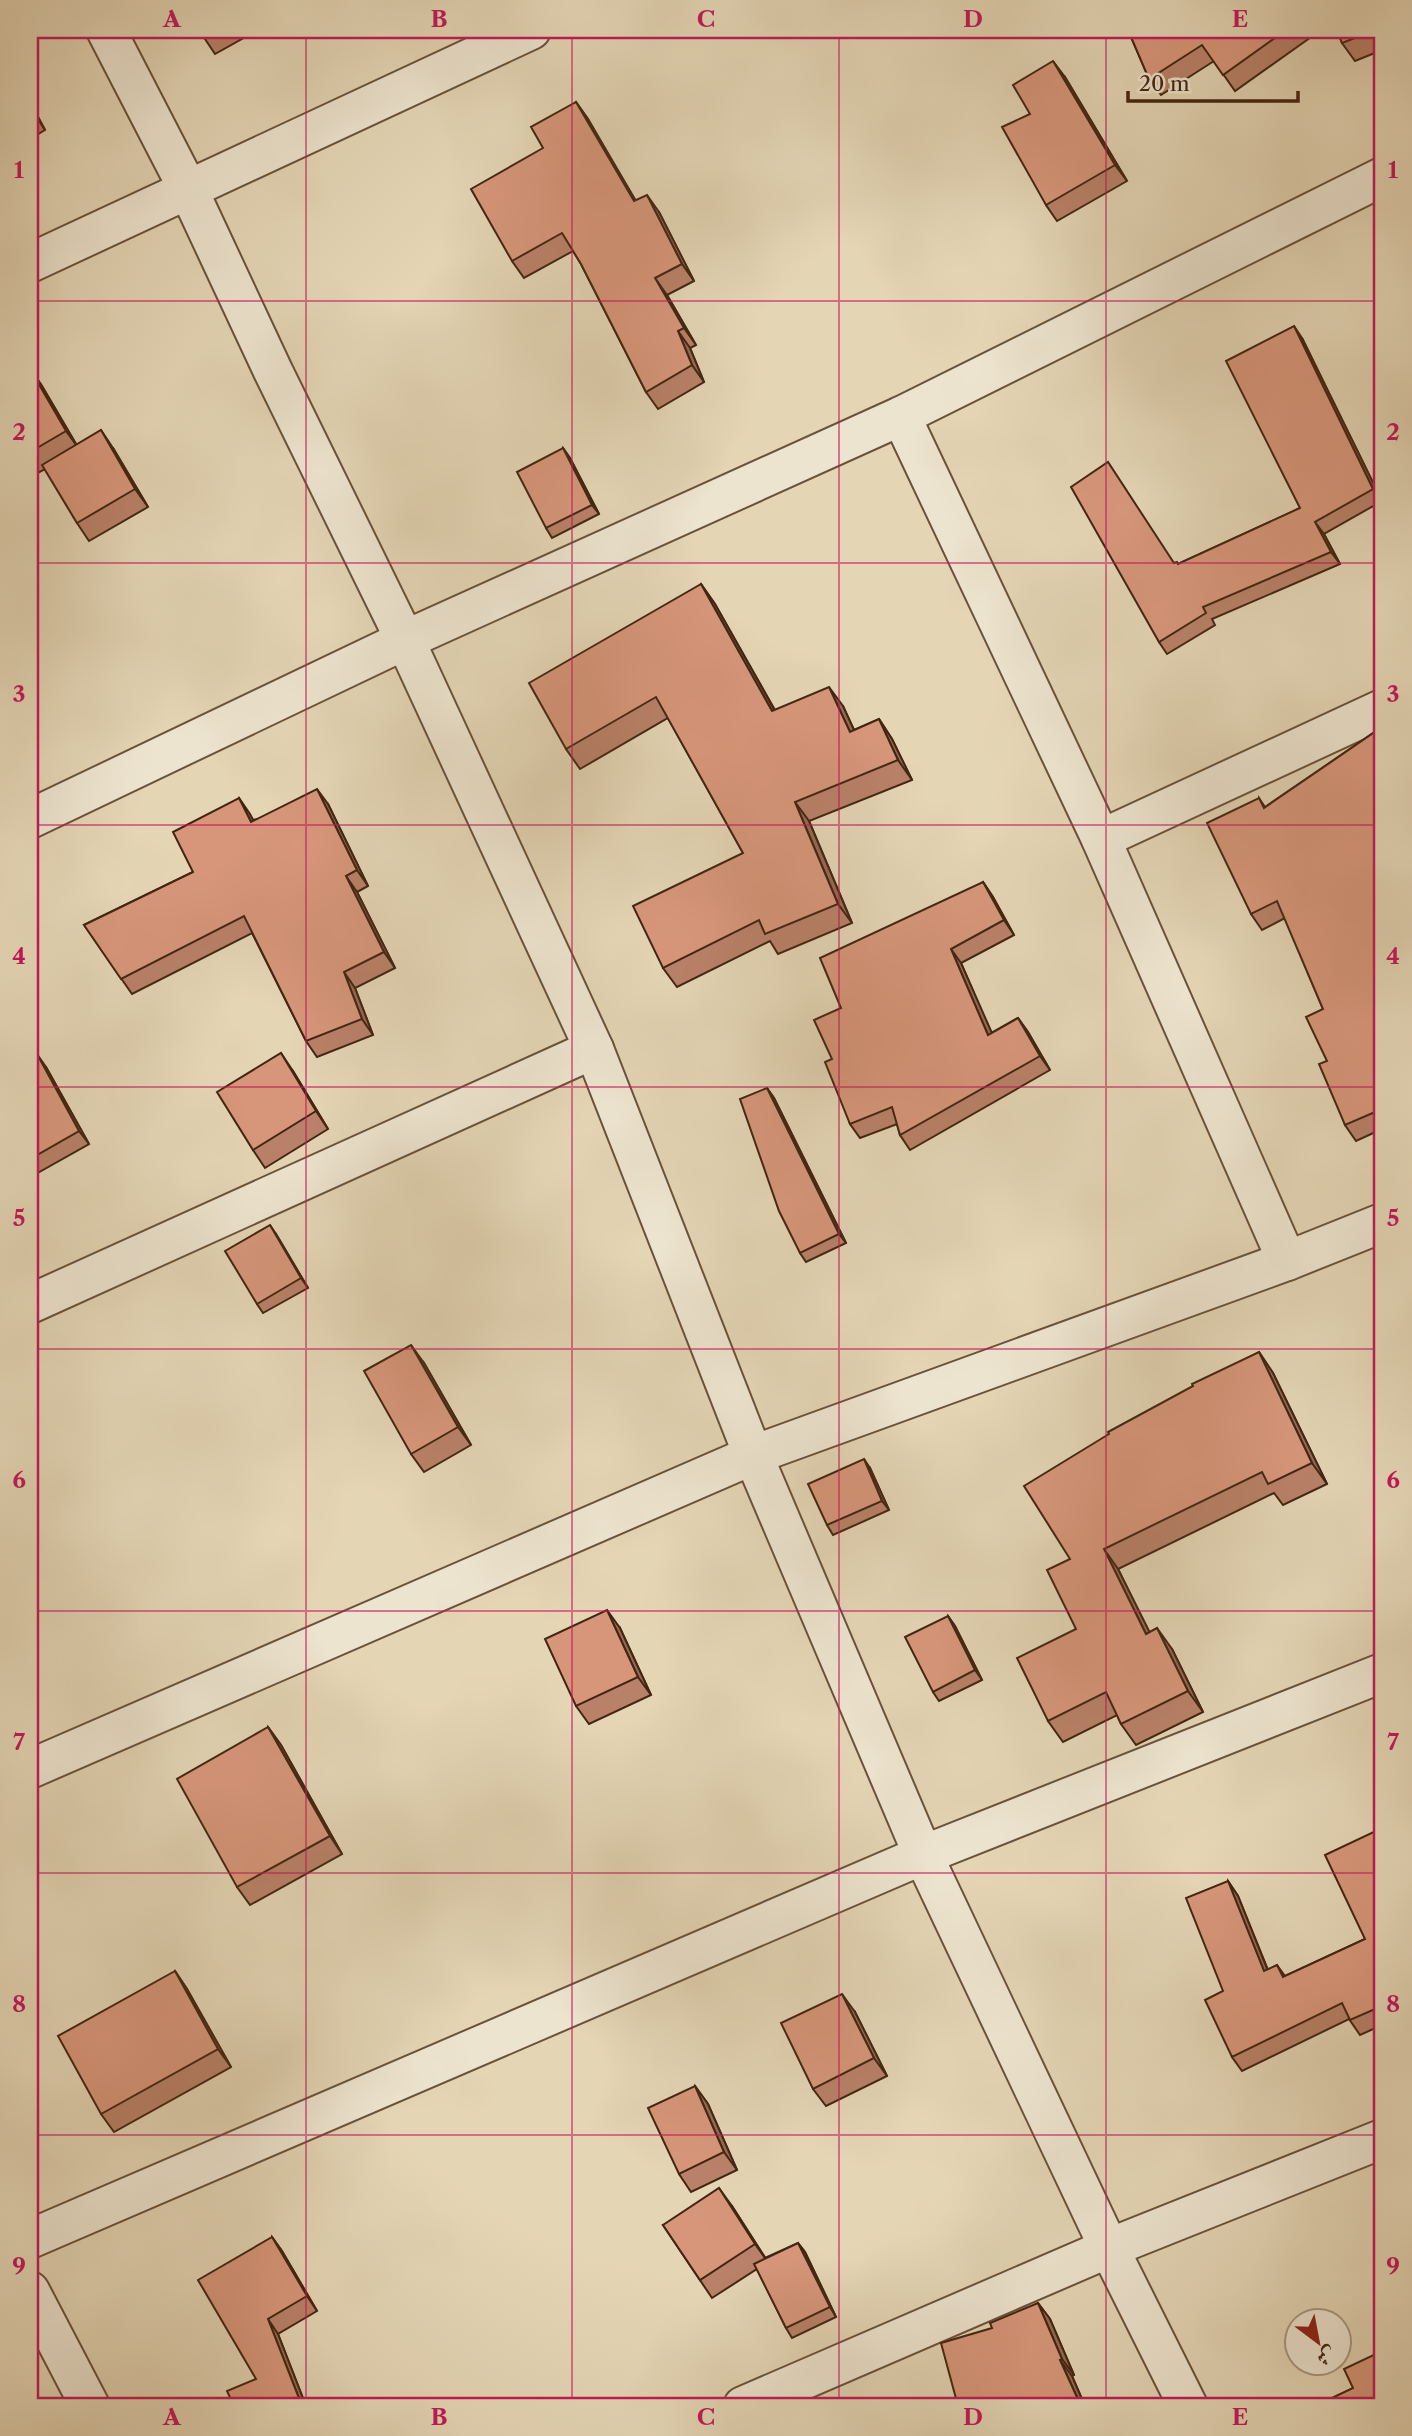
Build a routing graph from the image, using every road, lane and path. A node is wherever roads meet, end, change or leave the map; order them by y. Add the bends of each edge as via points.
1 (106, 30) edge
2 (531, 30) edge
3 (1382, 177) edge
4 (188, 189) junction
5 (30, 263) edge
6 (901, 416) junction
7 (405, 640) junction
8 (1382, 709) edge
9 (30, 819) edge
10 (1101, 839) junction
11 (594, 1049) junction
12 (1382, 1223) edge
13 (1287, 1261) junction
14 (30, 1304) edge
15 (753, 1455) junction
16 (1382, 1673) edge
17 (30, 1769) edge
18 (923, 1855) junction
19 (1382, 2139) edge
20 (30, 2239) edge
21 (1109, 2248) junction
22 (30, 2291) edge
23 (90, 2406) edge
24 (743, 2406) edge
25 (1188, 2406) edge

1 - 4 street
2 - 4 street
3 - 6 street
4 - 5 street
4 - 7 street
6 - 7 street
6 - 10 street
7 - 9 street
7 - 11 street
8 - 10 street
10 - 13 street
11 - 14 street
11 - 15 street
12 - 13 street
13 - 15 street
15 - 17 street
15 - 18 street
16 - 18 street
18 - 20 street
18 - 21 street
19 - 21 street
21 - 24 street
21 - 25 street
22 - 23 street

